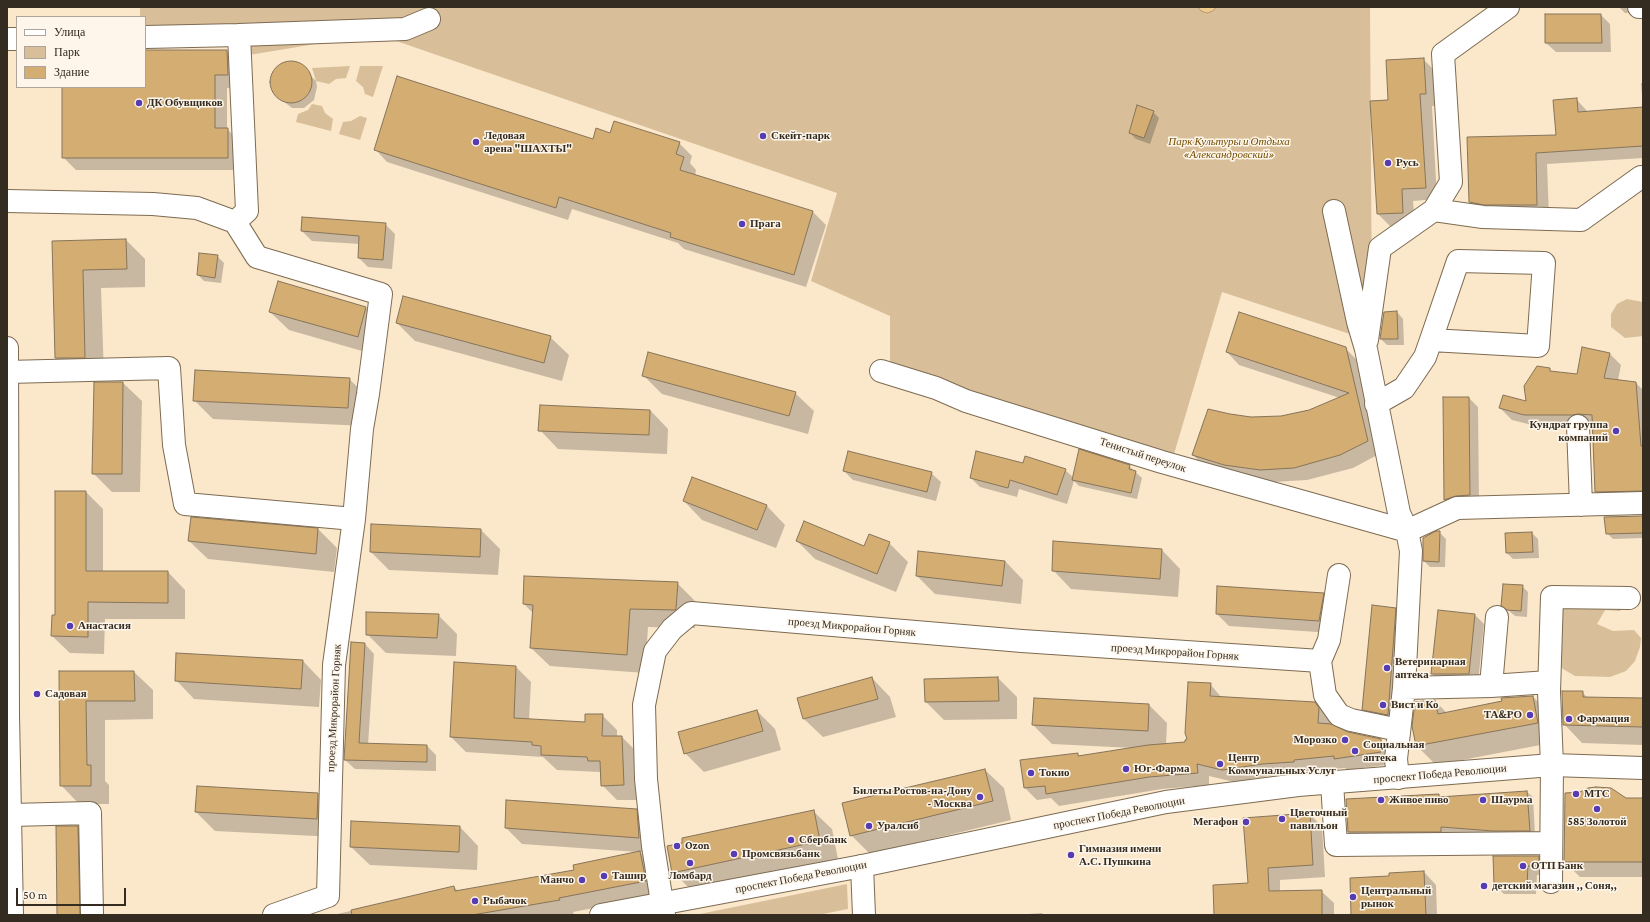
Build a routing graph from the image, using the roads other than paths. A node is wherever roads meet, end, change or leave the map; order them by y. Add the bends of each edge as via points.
1 (1508, 7) edge
2 (1639, 7) edge
3 (1643, 7) edge
4 (429, 19) dead end
5 (239, 35) junction
6 (146, 37) edge
7 (1641, 177) dead end
8 (7, 201) edge
9 (1434, 210) junction
10 (1334, 211) dead end
11 (234, 222) junction
12 (1431, 340) junction
13 (7, 348) edge
14 (1366, 349) junction
15 (881, 371) dead end
16 (7, 372) edge
17 (1376, 404) junction
18 (1578, 426) dead end
19 (1643, 503) edge
20 (1581, 505) junction
21 (354, 519) junction
22 (1407, 531) junction
23 (1339, 575) dead end
24 (1629, 598) dead end
25 (1497, 617) dead end
26 (1320, 661) junction
27 (1549, 682) junction
28 (1491, 686) junction
29 (1404, 688) junction
30 (7, 715) edge
31 (1399, 730) junction
32 (1552, 764) junction
33 (1643, 768) edge
34 (1398, 778) junction
35 (1332, 783) junction
36 (12, 815) junction
37 (1551, 843) junction
38 (862, 866) junction
39 (1551, 882) dead end
40 (663, 909) edge
41 (862, 914) edge
42 (12, 915) edge
43 (92, 915) edge
44 (274, 915) edge
45 (601, 915) edge

1 - 9 street via 1443,54 1451,182
2 - 3 street
4 - 5 street via 405,28
5 - 6 street
5 - 11 street via 247,211
7 - 9 street via 1581,220 1483,217
8 - 11 street via 153,204 197,208
9 - 14 street via 1380,248
10 - 14 street
11 - 21 street, проезд Микрорайон Горняк via 257,257 381,294 362,429
12 - 12 street via 1458,261 1544,262 1538,346
12 - 17 street via 1425,357 1404,388
13 - 16 street
14 - 17 street
15 - 22 street, Тенистый переулок via 936,388 966,401 1162,462
16 - 21 street via 169,368 174,445 185,504
16 - 30 street
17 - 22 street via 1399,513
18 - 20 street
19 - 20 street
20 - 22 street via 1457,508
21 - 44 street, проезд Микрорайон Горняк via 334,665 328,896
22 - 29 street via 1411,551
23 - 26 street via 1328,640
24 - 27 street via 1552,597
25 - 28 street
26 - 31 street via 1326,695 1339,715 1350,720
26 - 40 street, проезд Микрорайон Горняк via 1022,641 691,613 672,629 655,651 644,705 652,846
27 - 28 street
27 - 32 street
28 - 29 street
29 - 31 street
30 - 36 street
31 - 34 street via 1396,759
32 - 33 street, проспект Победа Революции
32 - 34 street, проспект Победа Революции
32 - 37 street
34 - 35 street, проспект Победа Революции
35 - 37 street via 1336,845
35 - 38 street, проспект Победа Революции via 1166,802
36 - 42 street
36 - 43 street via 90,813
37 - 39 street
38 - 40 street, проспект Победа Революции
38 - 41 street
40 - 45 street, проспект Победа Революции

